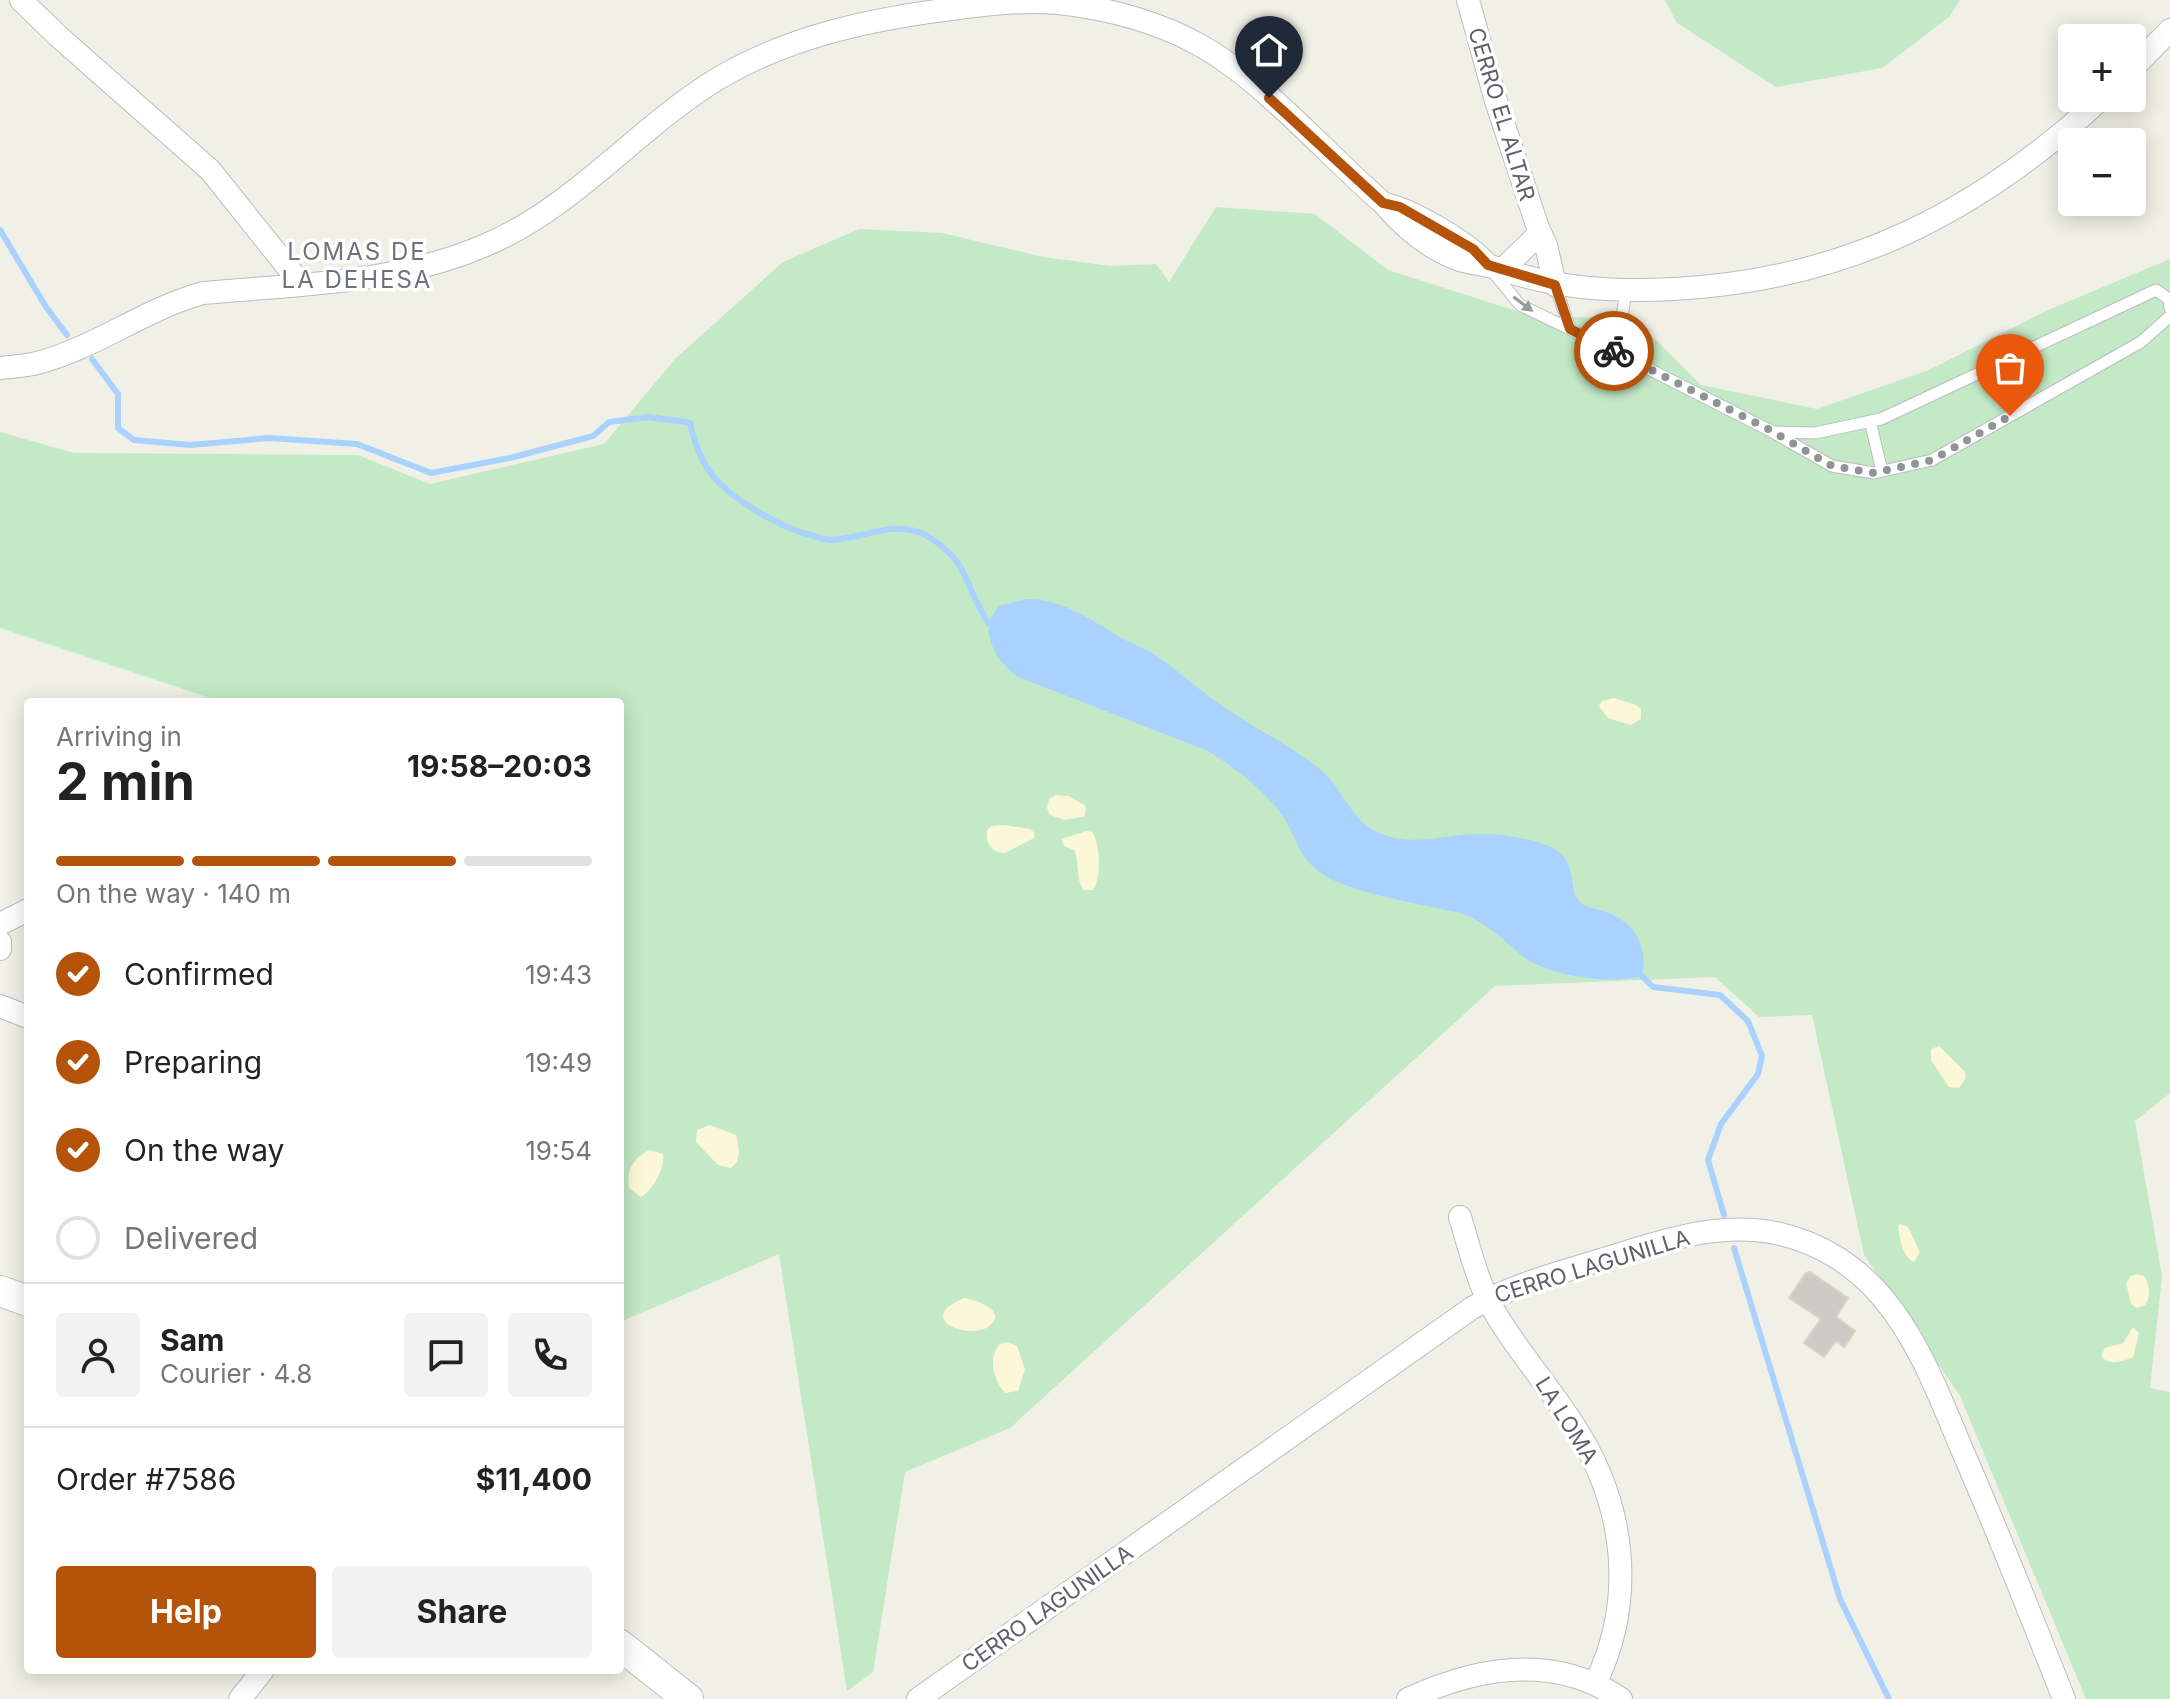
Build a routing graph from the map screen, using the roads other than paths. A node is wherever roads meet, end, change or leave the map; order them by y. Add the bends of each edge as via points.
1 (21, 0) edge
2 (1468, 0) edge
3 (2170, 30) edge
4 (2146, 55) edge
5 (2086, 112) edge
6 (1538, 228) junction
7 (1495, 267) junction
8 (301, 284) junction
9 (1555, 285) junction
10 (1626, 292) junction
11 (2170, 308) edge
12 (2170, 316) edge
13 (1570, 329) junction
14 (1616, 352) junction
15 (0, 368) edge
16 (1870, 421) junction
17 (1770, 430) junction
18 (1882, 471) junction
19 (24, 912) edge
20 (0, 924) edge
21 (0, 942) edge
22 (0, 949) edge
23 (0, 1006) edge
24 (24, 1015) edge
25 (1460, 1217) dead end
26 (0, 1291) edge
27 (1488, 1299) junction
28 (24, 1300) edge
29 (624, 1648) edge
30 (260, 1674) edge
31 (1595, 1684) junction
32 (240, 1699) edge
33 (688, 1699) edge
34 (918, 1699) edge
35 (1408, 1699) edge
36 (1621, 1699) edge
37 (2064, 1699) edge

1 - 8 street via 210,170
2 - 6 street, CERRO EL ALTAR
3 - 4 street
5 - 10 street via 1997,182 1890,242 1783,275 1706,288
6 - 7 street, CERRO EL ALTAR via 1537,236
6 - 9 street, CERRO EL ALTAR
7 - 8 street via 1461,260 1401,226 1383,203 1232,66 1201,46 1155,25 1055,2 1000,3 882,19 776,49 674,109 546,211 493,242 402,273
7 - 9 street
7 -> 13 lane via 1520,305
8 - 15 street via 203,293 172,302 66,353
9 - 10 street
9 - 13 lane
10 - 14 lane
11 - 16 lane via 2169,299 2156,290
12 - 18 lane via 2141,342 1932,460
13 - 14 lane
14 - 17 lane
16 - 17 lane via 1815,433
16 - 18 lane
17 - 18 lane via 1832,466
19 - 20 street
21 - 22 street
23 - 24 street
25 - 27 street, LA LOMA
26 - 28 main road
27 - 31 street, LA LOMA via 1583,1440 1615,1519 1620,1603 1612,1645
27 - 34 street, CERRO LAGUNILLA
27 - 37 street, CERRO LAGUNILLA via 1652,1244 1721,1230 1781,1234 1818,1247 1851,1267 1897,1317 1933,1384
29 - 33 main road
30 - 32 street
31 - 35 street via 1550,1671 1510,1669 1456,1679
31 - 36 street

